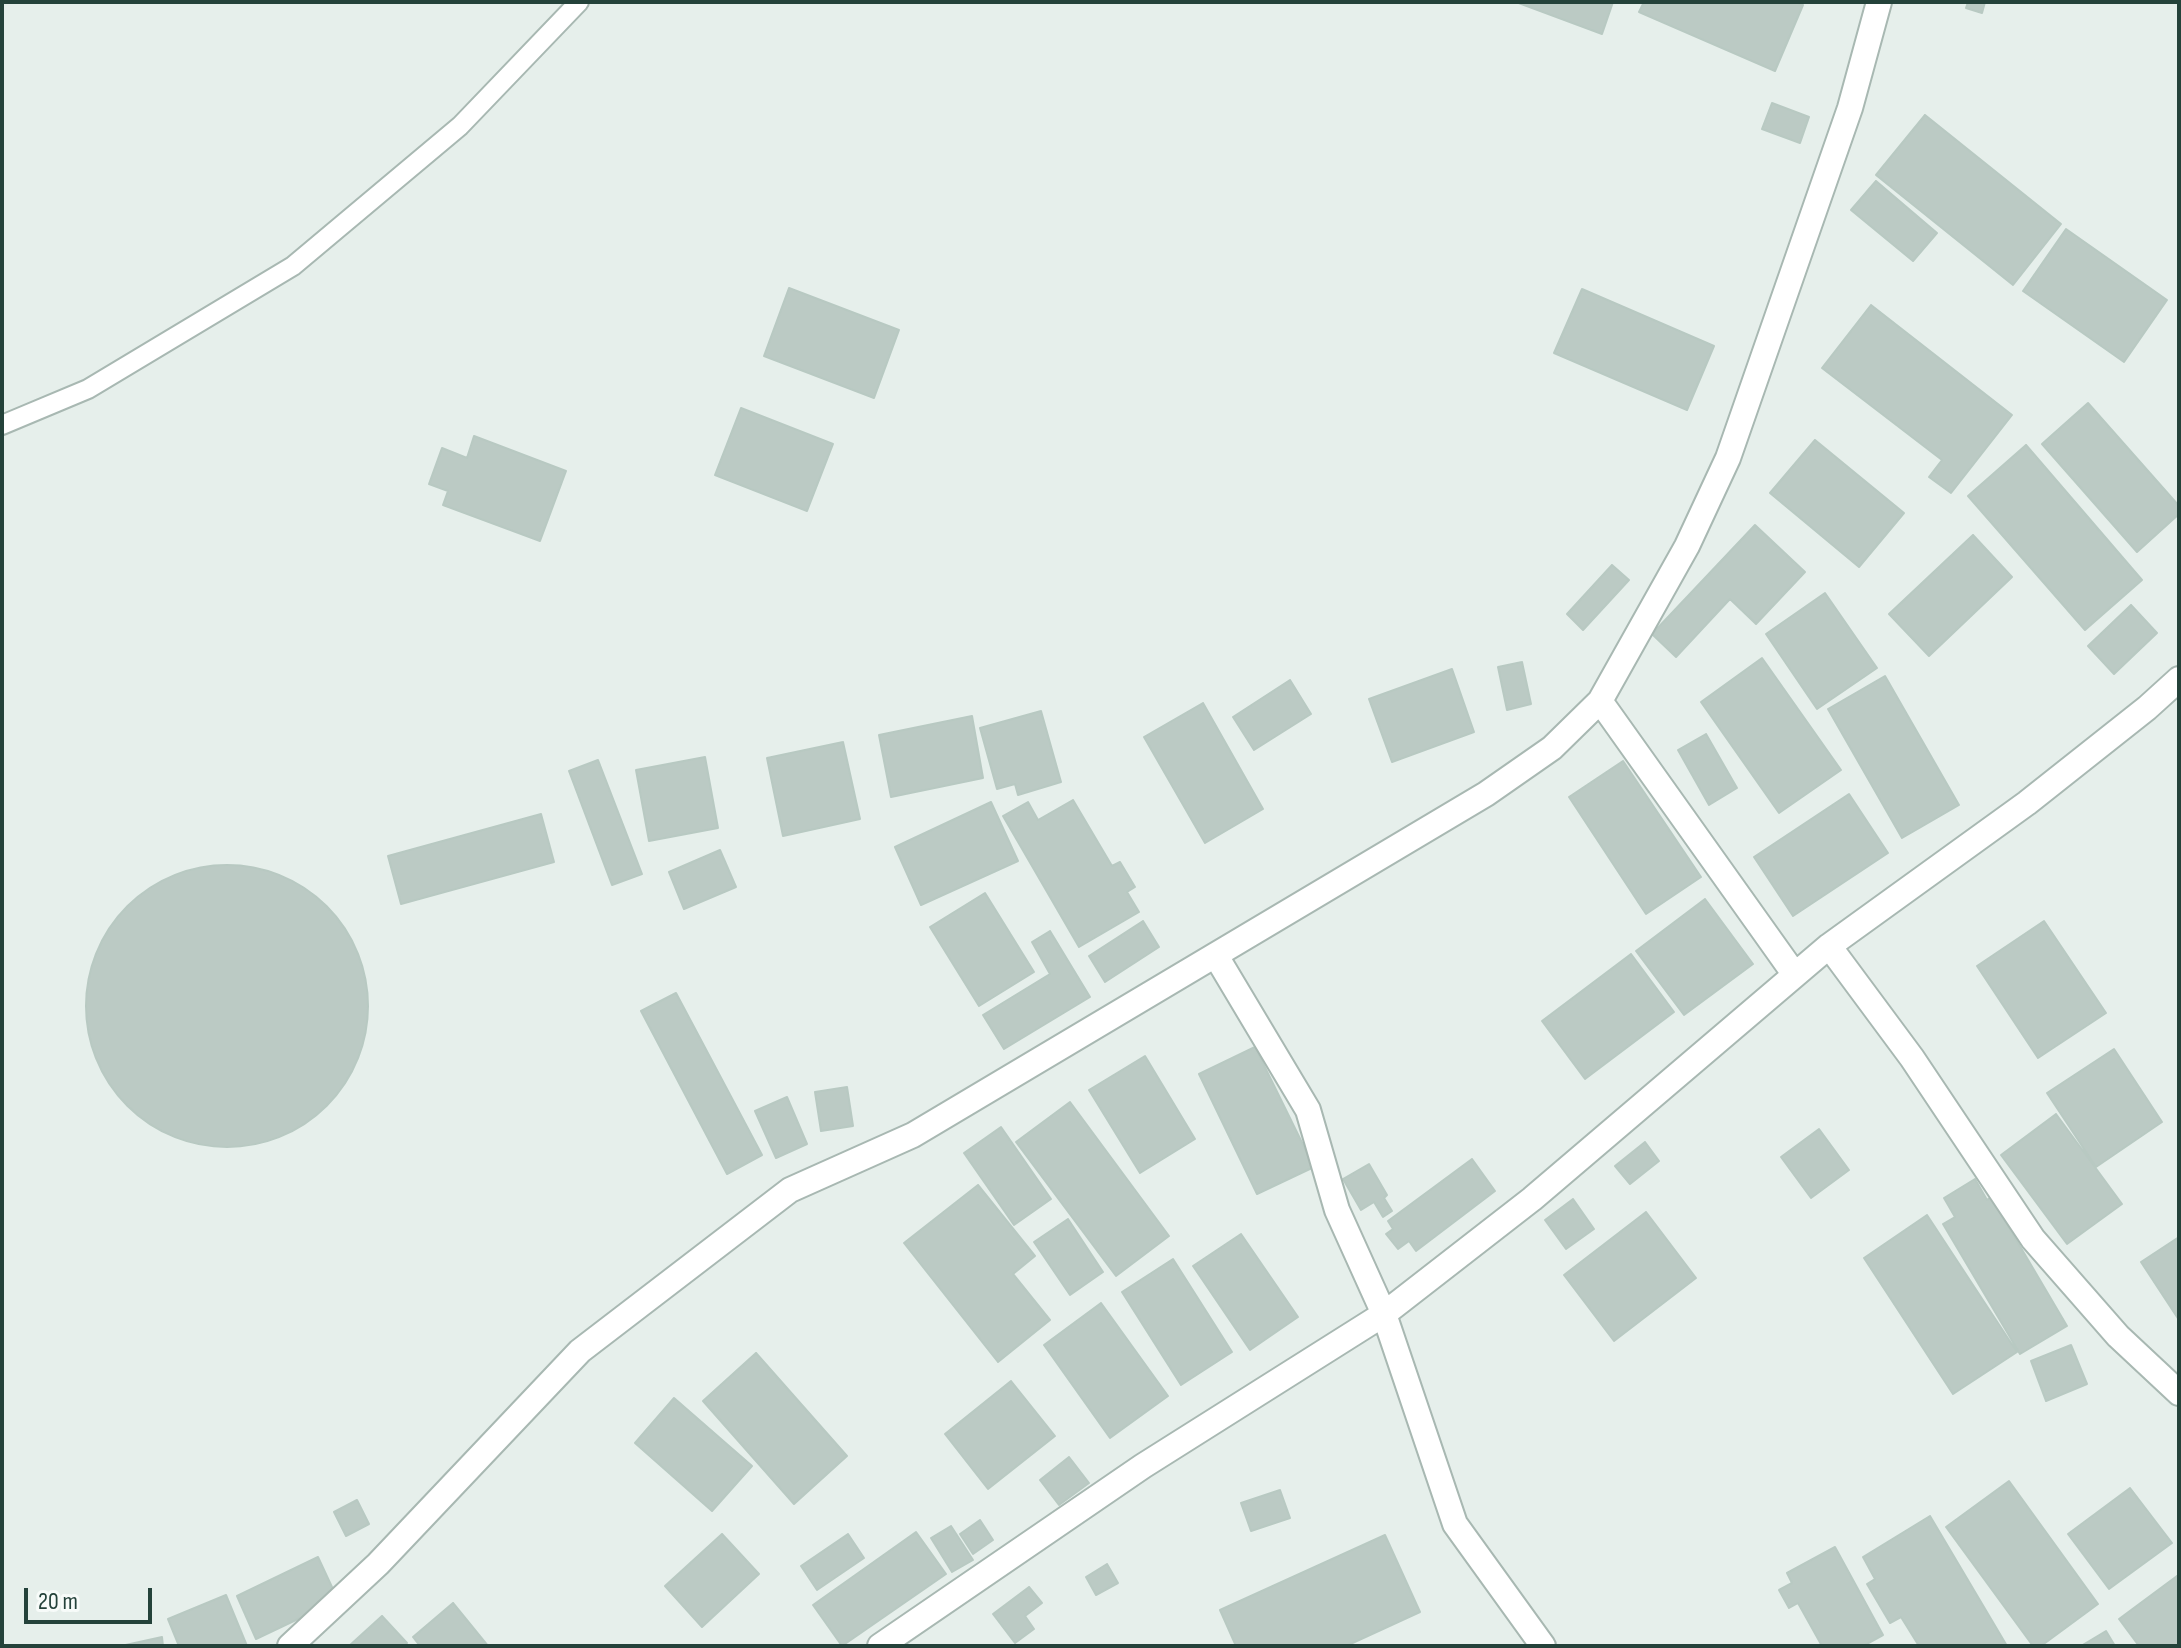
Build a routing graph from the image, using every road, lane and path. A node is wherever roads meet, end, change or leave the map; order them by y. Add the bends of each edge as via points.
1 (579, 2) edge
2 (1879, 2) edge
3 (2, 425) edge
4 (2179, 679) edge
5 (1600, 701) junction
6 (1829, 946) junction
7 (1216, 956) junction
8 (1795, 975) junction
9 (1384, 1314) junction
10 (2179, 1393) edge
11 (290, 1646) edge
12 (880, 1646) edge
13 (1543, 1646) edge

1 - 3 lane via 460,126 293,266 88,389
2 - 5 street via 1850,108 1728,458 1687,546
4 - 6 street via 2027,803
5 - 7 street via 1552,748 1486,794
5 - 8 street
6 - 8 street
6 - 10 street via 1912,1058 2033,1239 2118,1336
7 - 9 street via 1308,1110 1337,1210
7 - 11 street via 913,1135 790,1190 580,1351 378,1564
8 - 9 street via 1532,1199
9 - 12 street via 1143,1466
9 - 13 street via 1455,1524

